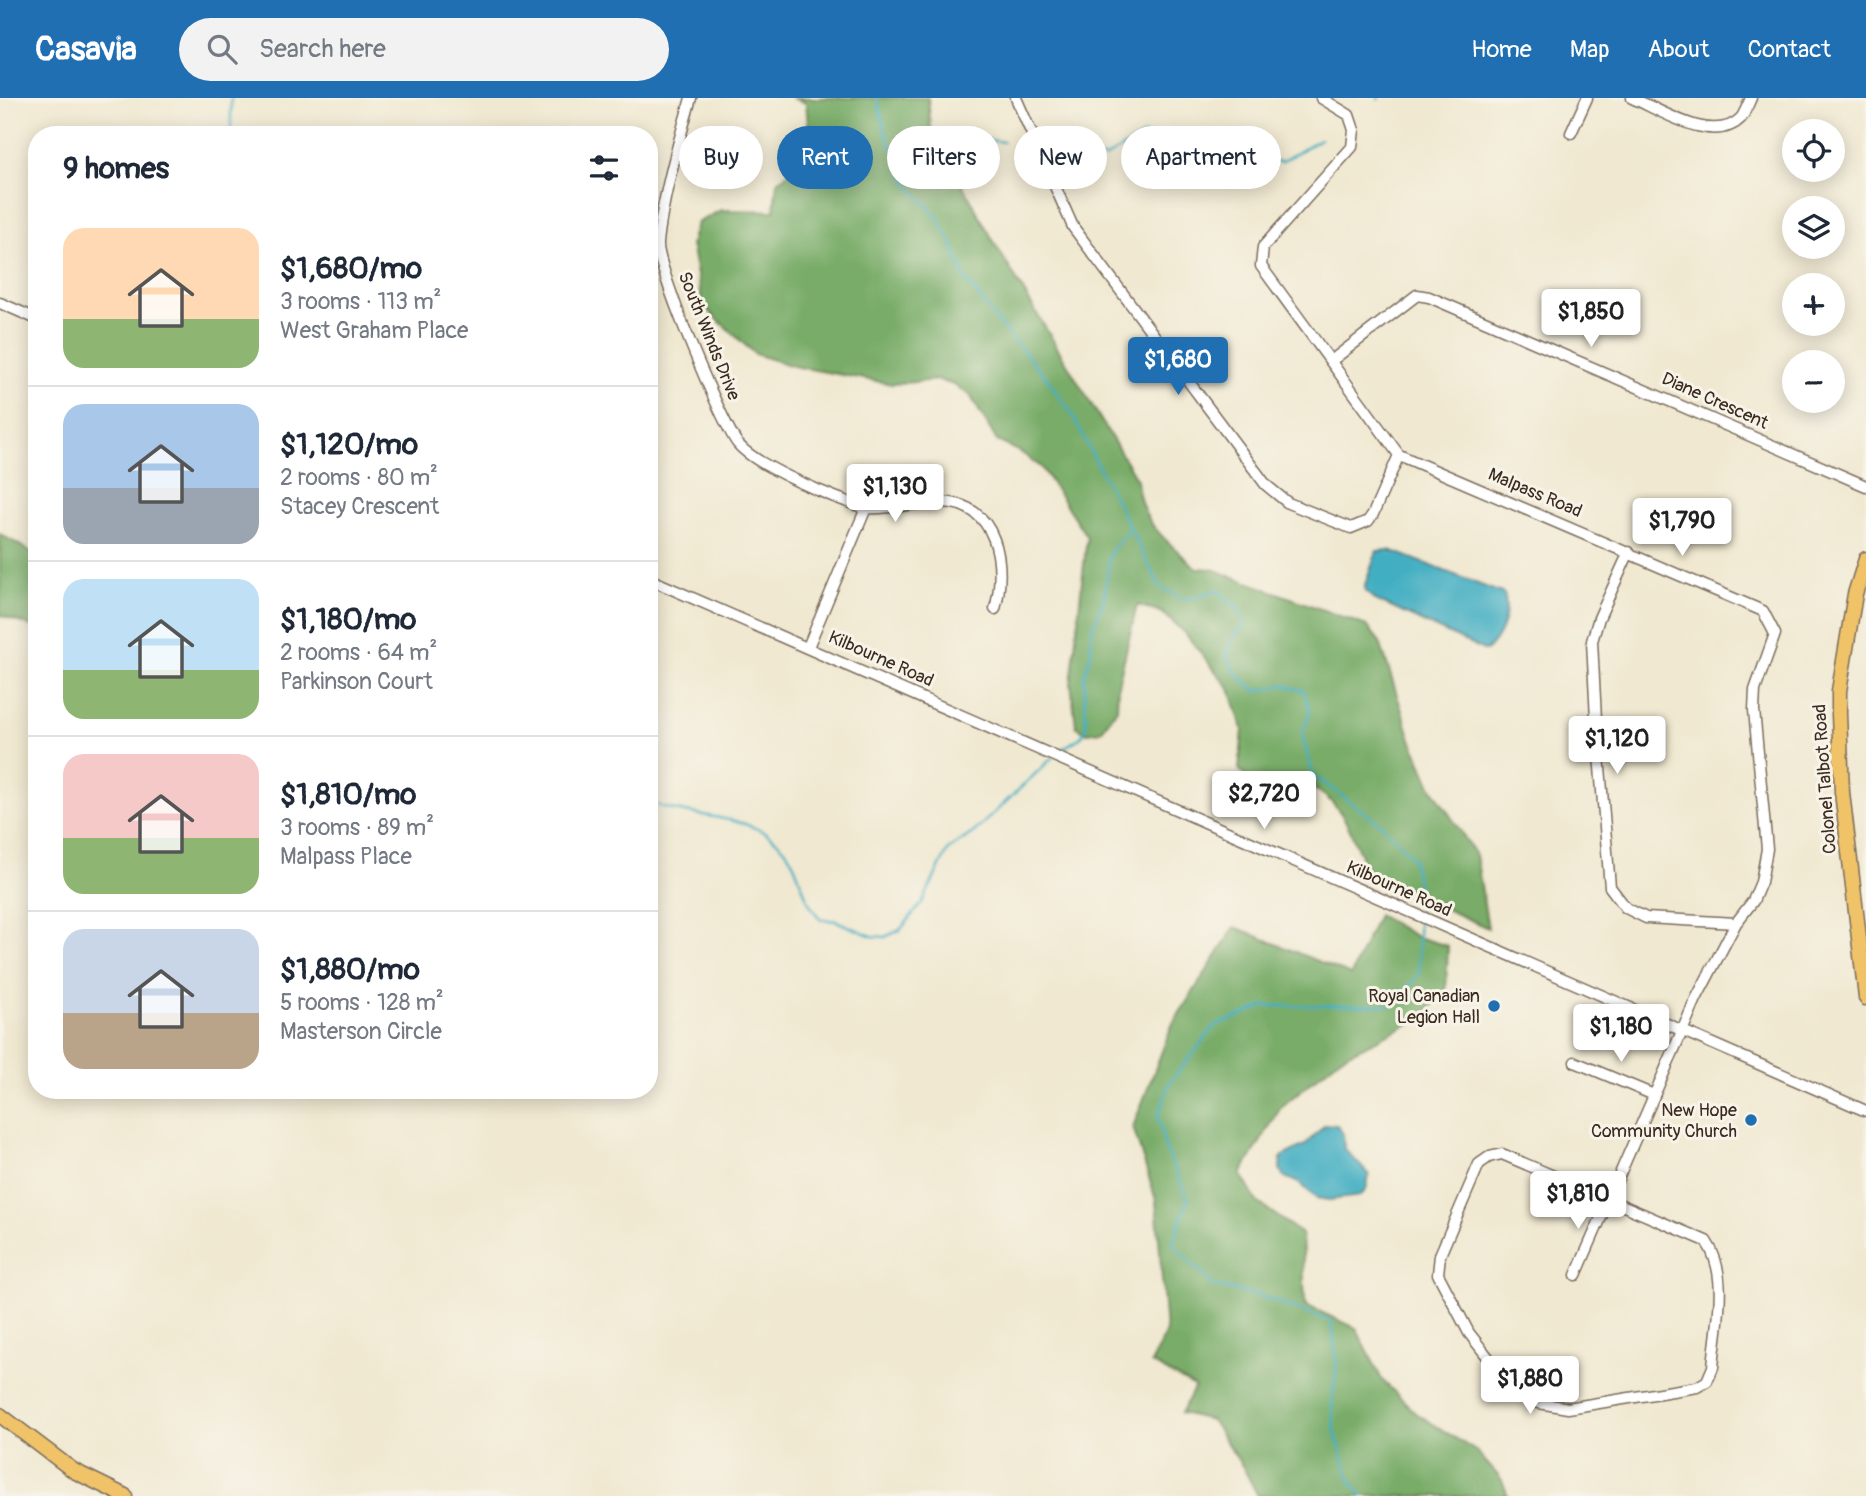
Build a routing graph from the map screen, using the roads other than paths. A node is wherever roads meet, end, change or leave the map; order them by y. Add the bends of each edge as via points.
1 (691, 98) edge
2 (1016, 98) edge
3 (1321, 98) edge
4 (1587, 98) edge
5 (1632, 98) edge
6 (1751, 98) edge
7 (1572, 133) dead end
8 (658, 241) edge
9 (658, 249) edge
10 (0, 303) edge
11 (28, 315) edge
12 (1331, 361) junction
13 (1399, 455) junction
14 (1866, 486) edge
15 (866, 508) junction
16 (1629, 552) junction
17 (1866, 559) edge
18 (658, 583) edge
19 (995, 609) dead end
20 (808, 647) junction
21 (1736, 923) junction
22 (1866, 998) edge
23 (1683, 1033) junction
24 (1575, 1062) dead end
25 (1654, 1095) junction
26 (1866, 1111) edge
27 (1609, 1200) junction
28 (1576, 1275) dead end
29 (0, 1415) edge
30 (125, 1496) edge

1 - 8 street, South Winds Drive
2 - 13 street via 1073,227 1266,485 1288,503 1351,528 1373,514
3 - 12 street via 1349,115 1354,130 1352,147 1263,247 1261,266
4 - 7 street
5 - 6 street via 1710,131 1741,117
9 - 15 street, South Winds Drive via 669,292 739,445 766,464
10 - 11 street
12 - 13 street
12 - 14 street, Diane Crescent via 1417,295 1429,297
13 - 16 street, Malpass Road
15 - 19 street via 941,502 962,505 986,521 997,545 1001,574
15 - 20 street
16 - 21 street, Malpass Road via 1763,611 1775,634 1755,690 1754,710 1767,849 1757,892
16 - 21 street via 1592,641 1610,887 1626,908 1646,918
17 - 22 main road, Colonel Talbot Road via 1855,594 1839,691 1842,792
18 - 20 street, Kilbourne Road
20 - 23 street, Kilbourne Road
21 - 23 street, Malpass Road
23 - 25 street, Malpass Road
23 - 26 street, Kilbourne Road
24 - 25 street
25 - 27 street, Malpass Road
27 - 27 street via 1502,1154 1489,1157 1479,1164 1440,1255 1441,1283 1469,1333 1505,1379 1539,1403 1568,1408 1697,1387 1707,1381 1713,1367 1720,1273 1717,1257 1706,1241
27 - 28 street, Malpass Road
29 - 30 main road via 74,1471

